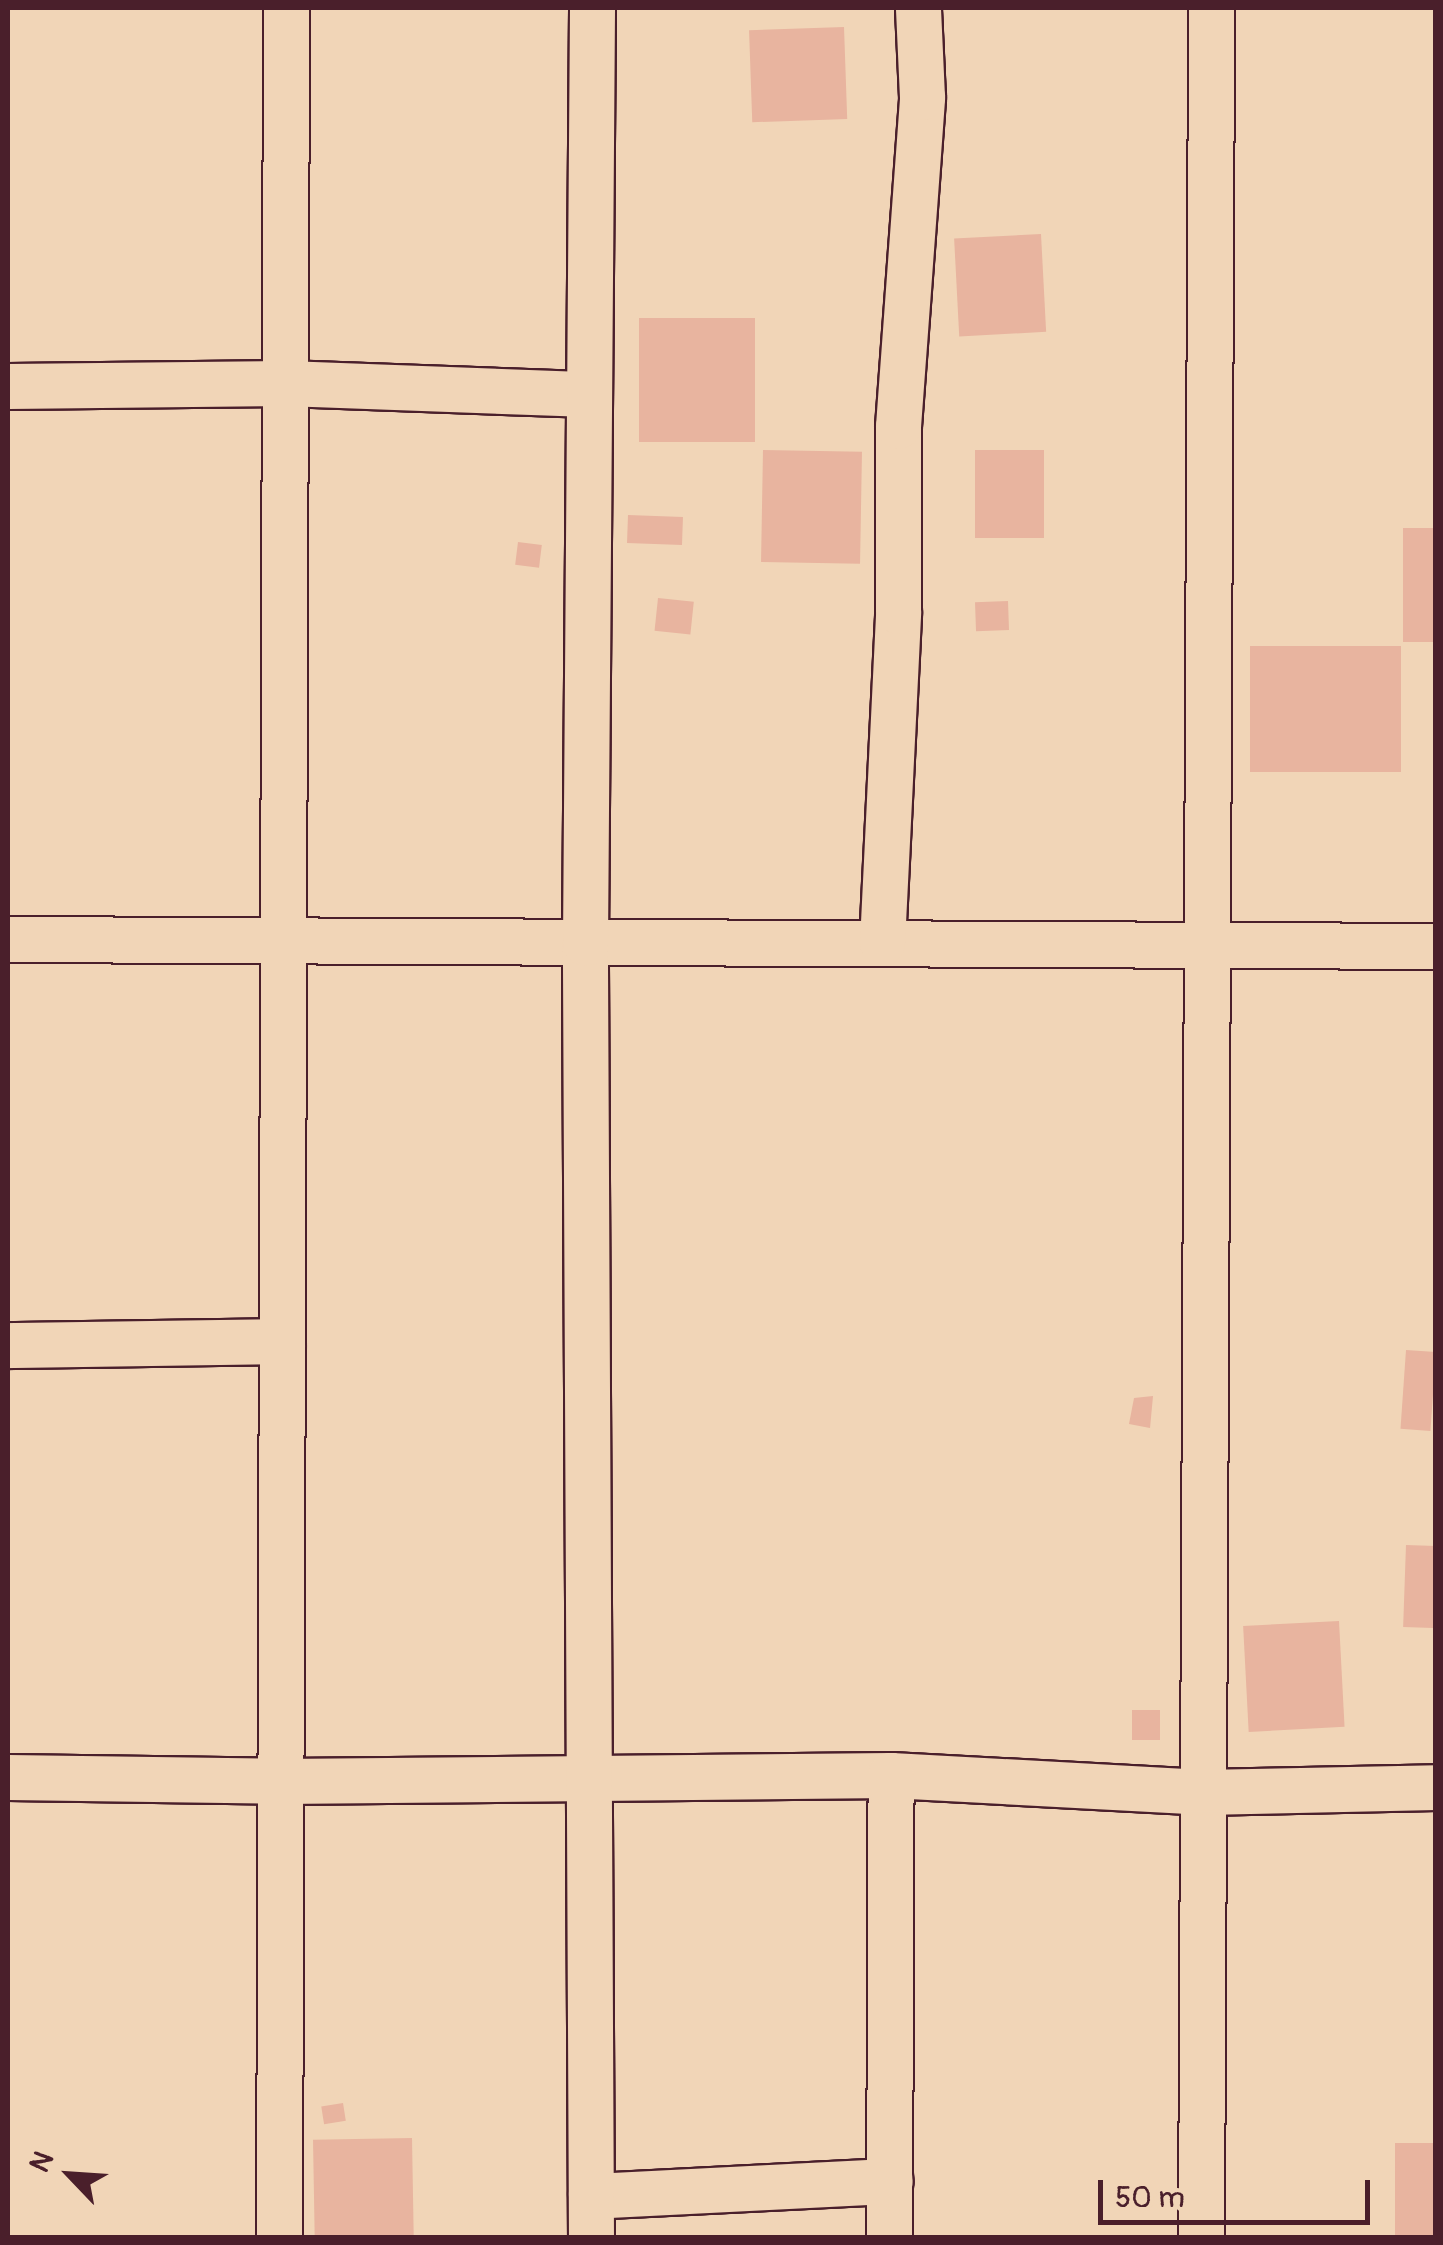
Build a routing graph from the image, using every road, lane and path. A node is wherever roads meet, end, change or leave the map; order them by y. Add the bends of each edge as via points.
1 (286, 8) edge
2 (592, 8) edge
3 (918, 8) edge
4 (1211, 8) edge
5 (285, 383) junction
6 (8, 386) edge
7 (589, 394) junction
8 (8, 940) edge
9 (284, 942) junction
10 (585, 942) junction
11 (882, 943) junction
12 (1206, 944) junction
13 (1436, 946) edge
14 (282, 1341) junction
15 (8, 1345) edge
16 (892, 1775) junction
17 (8, 1777) edge
18 (589, 1778) junction
19 (280, 1781) junction
20 (1436, 1787) edge
21 (1203, 1792) junction
22 (890, 2181) junction
23 (591, 2216) edge
24 (279, 2238) edge
25 (890, 2238) edge
26 (1201, 2238) edge

1 - 5 street
2 - 7 street
3 - 11 street via 922,97 898,426 898,610
4 - 12 street
5 - 6 street
5 - 7 street
5 - 9 street
7 - 10 street
8 - 9 street
9 - 10 street
9 - 14 street
10 - 11 street
10 - 18 street
11 - 12 street
12 - 13 street
12 - 21 street
14 - 15 street
14 - 19 street
16 - 18 street
16 - 21 street
16 - 22 street
17 - 19 street
18 - 19 street
18 - 23 street
19 - 24 street
20 - 21 street
21 - 26 street
22 - 23 street
22 - 25 street

